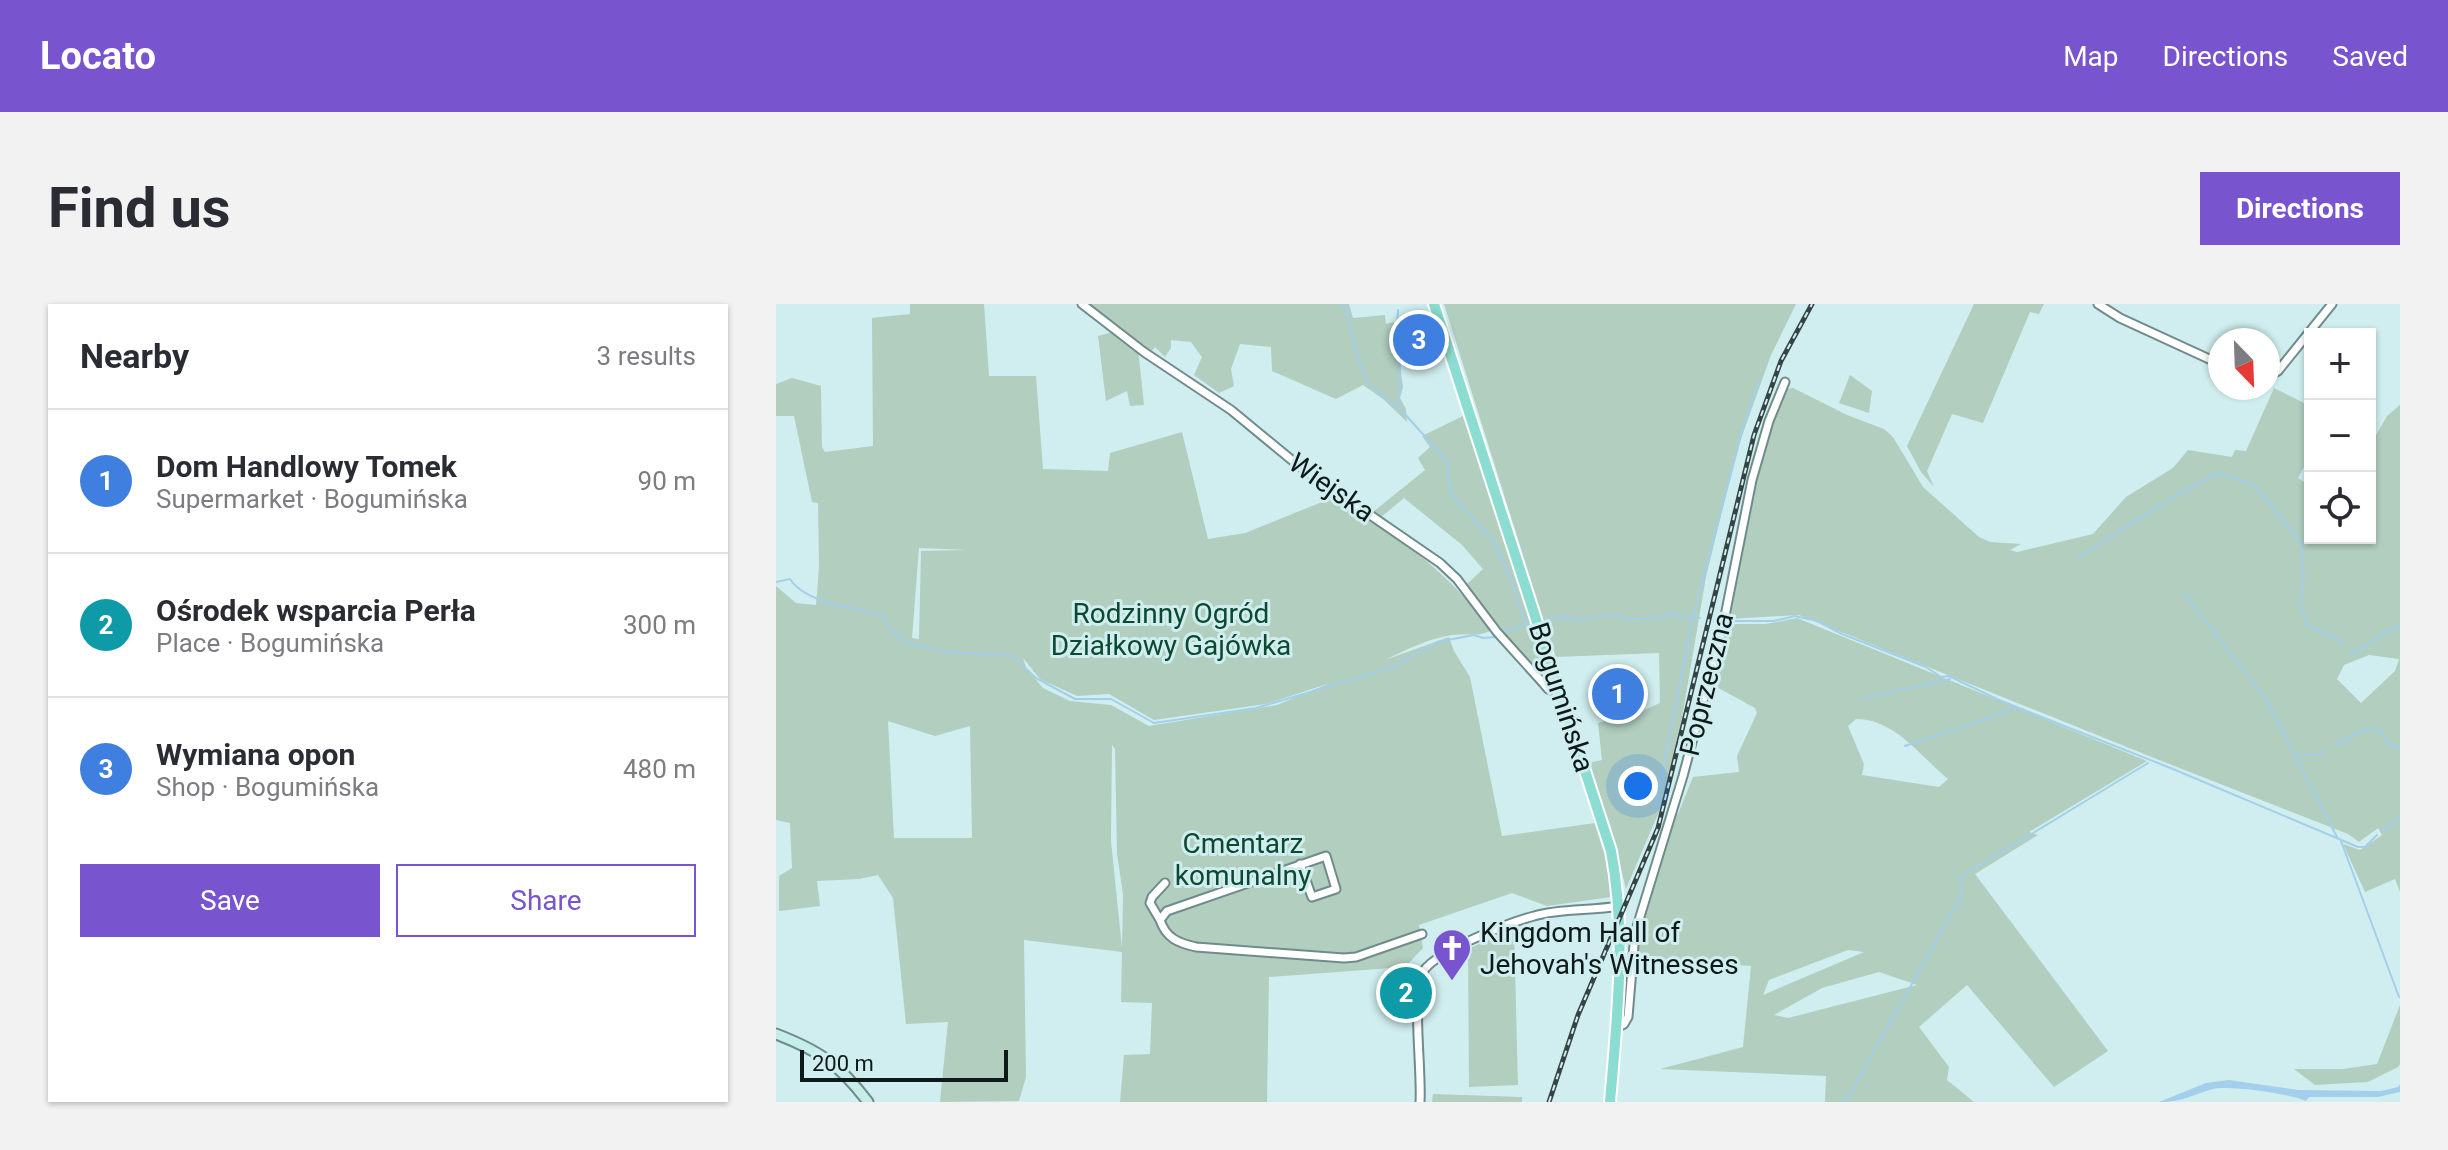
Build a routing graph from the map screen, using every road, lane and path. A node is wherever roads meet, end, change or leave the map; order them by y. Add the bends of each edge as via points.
1 (1082, 304) edge
2 (1434, 304) edge
3 (2098, 304) edge
4 (2332, 304) edge
5 (2208, 358) edge
6 (2280, 369) edge
7 (1785, 382) dead end
8 (1560, 693) junction
9 (1300, 864) junction
10 (1165, 883) dead end
11 (1619, 906) junction
12 (1160, 920) junction
13 (1422, 934) dead end
14 (1616, 1028) junction
15 (776, 1034) edge
16 (1420, 1098) edge
17 (868, 1102) edge
18 (1610, 1102) edge

1 - 8 street, Wiejska via 1231,410 1299,466 1440,563 1548,689
2 - 8 main road, Bogumińska
3 - 5 street
4 - 6 street
7 - 14 street, Poprzeczna via 1752,480 1723,626 1635,933 1628,1017
8 - 11 main road, Bogumińska via 1611,851
9 - 9 street via 1312,897 1336,889 1326,856
9 - 12 street via 1167,911
10 - 12 street via 1150,903
11 - 14 main road, Bogumińska
11 - 16 street via 1535,915 1429,961 1419,996
12 - 13 street via 1181,944 1344,958
14 - 18 main road, Bogumińska
15 - 17 street via 817,1051

